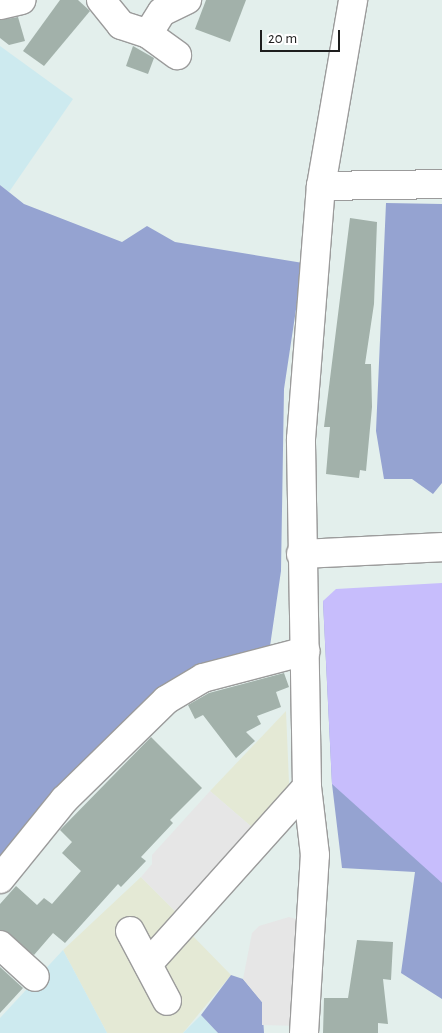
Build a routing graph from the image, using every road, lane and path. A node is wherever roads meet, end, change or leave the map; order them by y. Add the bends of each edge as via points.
1 (21, 0) edge
2 (101, 0) edge
3 (187, 0) edge
4 (352, 0) edge
5 (0, 5) edge
6 (148, 34) junction
7 (177, 55) dead end
8 (442, 184) edge
9 (321, 186) junction
10 (442, 547) edge
11 (301, 554) junction
12 (306, 651) junction
13 (307, 786) junction
14 (0, 880) edge
15 (130, 931) dead end
16 (0, 945) edge
17 (148, 964) junction
18 (34, 976) dead end
19 (167, 1001) dead end
20 (304, 1033) edge

1 - 5 street
2 - 6 street via 121,25
3 - 6 street via 162,12
4 - 9 street
6 - 7 street
8 - 9 street
9 - 11 street via 301,439
10 - 11 street
11 - 12 street
12 - 13 street
12 - 14 street via 203,678 166,700 64,800
13 - 17 street
13 - 20 street via 315,855
15 - 17 street
16 - 18 street
17 - 19 street

